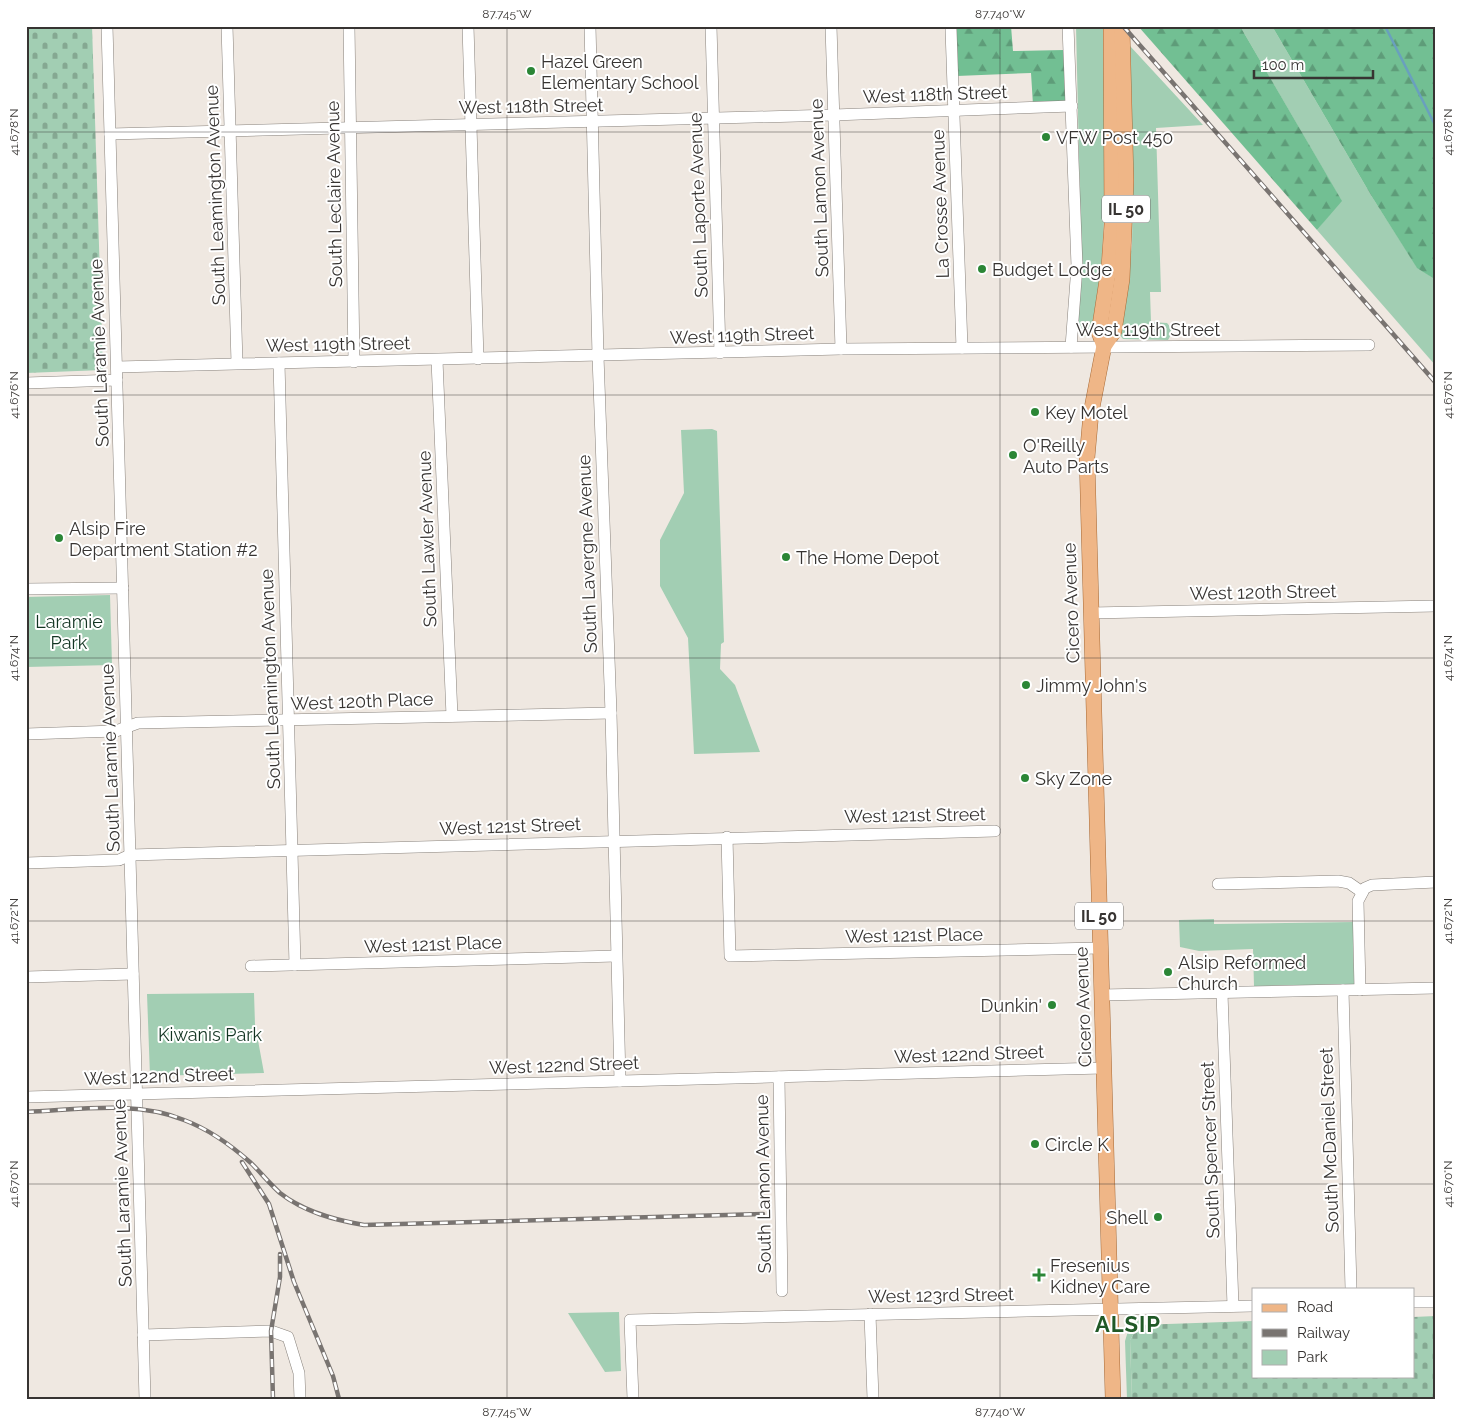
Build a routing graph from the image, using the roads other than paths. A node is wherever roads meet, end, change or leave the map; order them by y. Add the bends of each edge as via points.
1 (107, 26) edge
2 (227, 26) edge
3 (349, 26) edge
4 (468, 26) edge
5 (590, 26) edge
6 (711, 26) edge
7 (831, 26) edge
8 (1068, 26) edge
9 (1110, 26) edge
10 (1122, 26) edge
11 (951, 29) dead end
12 (1072, 106) junction
13 (954, 112) junction
14 (834, 115) junction
15 (714, 119) junction
16 (593, 122) junction
17 (470, 125) junction
18 (351, 127) junction
19 (230, 131) junction
20 (110, 134) junction
21 (1369, 345) dead end
22 (1104, 346) junction
23 (1071, 347) junction
24 (962, 348) junction
25 (841, 349) junction
26 (720, 353) junction
27 (598, 356) junction
28 (478, 359) junction
29 (437, 360) junction
30 (354, 362) junction
31 (237, 363) junction
32 (279, 363) junction
33 (117, 367) junction
34 (117, 380) junction
35 (26, 383) edge
36 (123, 588) junction
37 (26, 589) edge
38 (1436, 606) edge
39 (1091, 614) junction
40 (611, 713) junction
41 (452, 716) junction
42 (289, 721) junction
43 (126, 727) junction
44 (26, 734) edge
45 (995, 831) dead end
46 (727, 837) junction
47 (612, 841) junction
48 (292, 850) junction
49 (130, 855) junction
50 (26, 863) edge
51 (1436, 882) edge
52 (1218, 884) dead end
53 (1362, 892) junction
54 (1100, 948) junction
55 (616, 956) junction
56 (295, 965) junction
57 (251, 966) dead end
58 (133, 974) junction
59 (26, 976) edge
60 (1436, 988) edge
61 (1343, 990) junction
62 (1360, 990) junction
63 (1222, 993) junction
64 (1101, 995) junction
65 (1103, 1068) junction
66 (779, 1076) junction
67 (620, 1081) junction
68 (136, 1094) junction
69 (26, 1097) edge
70 (1351, 1288) edge
71 (782, 1291) dead end
72 (1414, 1302) edge
73 (1436, 1302) edge
74 (1233, 1306) junction
75 (1252, 1306) edge
76 (1110, 1309) junction
77 (870, 1314) junction
78 (143, 1335) junction
79 (145, 1399) edge
80 (300, 1399) edge
81 (633, 1399) edge
82 (872, 1399) edge
83 (1113, 1399) edge

1 - 20 street, South Laramie Avenue
2 - 19 street, South Leamington Avenue
3 - 18 street, South Leclaire Avenue
4 - 17 street
5 - 16 street, South Lavergne Avenue
6 - 15 street, South Laporte Avenue
7 - 14 street, South Lamon Avenue
8 - 12 street
9 - 22 main road, Cicero Avenue / IL 50 via 1112,224 1099,332
10 - 22 main road, Cicero Avenue / IL 50 via 1125,236 1114,331
11 - 13 street, La Crosse Avenue
12 - 13 street, West 118th Street
12 - 23 street via 1077,266
13 - 14 street, West 118th Street
13 - 24 street, La Crosse Avenue
14 - 15 street, West 118th Street
14 - 25 street, South Lamon Avenue
15 - 16 street, West 118th Street
15 - 26 street, South Laporte Avenue
16 - 17 street, West 118th Street
16 - 27 street, South Lavergne Avenue
17 - 18 street, West 118th Street
17 - 28 street
18 - 19 street, West 118th Street
18 - 30 street, South Leclaire Avenue
19 - 20 street, West 118th Street
19 - 31 street, South Leamington Avenue
20 - 33 street, South Laramie Avenue
21 - 22 street, West 119th Street
22 - 23 street, West 119th Street
22 - 39 main road, Cicero Avenue / IL 50 via 1091,414 1087,458
23 - 24 street, West 119th Street
24 - 25 street, West 119th Street
25 - 26 street, West 119th Street
26 - 27 street, West 119th Street
27 - 28 street, West 119th Street
27 - 40 street, South Lavergne Avenue
28 - 29 street, West 119th Street
29 - 30 street, West 119th Street
29 - 41 street, South Lawler Avenue
30 - 32 street, West 119th Street
31 - 32 street, West 119th Street
31 - 33 street, West 119th Street
32 - 42 street, South Leamington Avenue
33 - 34 street, South Laramie Avenue
34 - 35 street
34 - 36 street, South Laramie Avenue
36 - 37 street
36 - 43 street, South Laramie Avenue
38 - 39 street, West 120th Street
39 - 54 main road, Cicero Avenue / IL 50
40 - 41 street, West 120th Place
40 - 47 street, South Lavergne Avenue
41 - 42 street, West 120th Place
42 - 43 street, West 120th Place via 138,723
42 - 48 street, South Leamington Avenue
43 - 44 street, West 120th Place via 116,731
43 - 49 street, South Laramie Avenue
45 - 46 street, West 121st Street
46 - 47 street, West 121st Street
46 - 54 street, West 121st Place via 730,956
47 - 48 street, West 121st Street
47 - 55 street, South Lavergne Avenue
48 - 49 street, West 121st Street
48 - 56 street, South Leamington Avenue
49 - 50 street, West 121st Street via 119,860
49 - 58 street, South Laramie Avenue
51 - 53 street via 1372,885
52 - 53 street via 1338,881 1349,883
53 - 62 street via 1358,902
54 - 64 main road, Cicero Avenue / IL 50
55 - 56 street, West 121st Place
55 - 67 street, South Lavergne Avenue
56 - 57 street, West 121st Place
58 - 59 street
58 - 68 street, South Laramie Avenue
60 - 62 street
61 - 62 street
61 - 63 street
61 - 70 street, South McDaniel Street
63 - 64 street
63 - 74 street, South Spencer Street
64 - 65 main road, Cicero Avenue / IL 50
65 - 66 street, West 122nd Street
65 - 76 main road, Cicero Avenue / IL 50
66 - 67 street, West 122nd Street
66 - 71 street, South Lamon Avenue
67 - 68 street, West 122nd Street
68 - 69 street, West 122nd Street
68 - 78 street, South Laramie Avenue
72 - 73 street
74 - 75 street, West 123rd Street
74 - 76 street, West 123rd Street
76 - 77 street, West 123rd Street
76 - 83 main road, Cicero Avenue / IL 50
77 - 81 street, West 123rd Street via 630,1320
77 - 82 street
78 - 79 street, South Laramie Avenue
78 - 80 street via 271,1331 288,1337 299,1372

